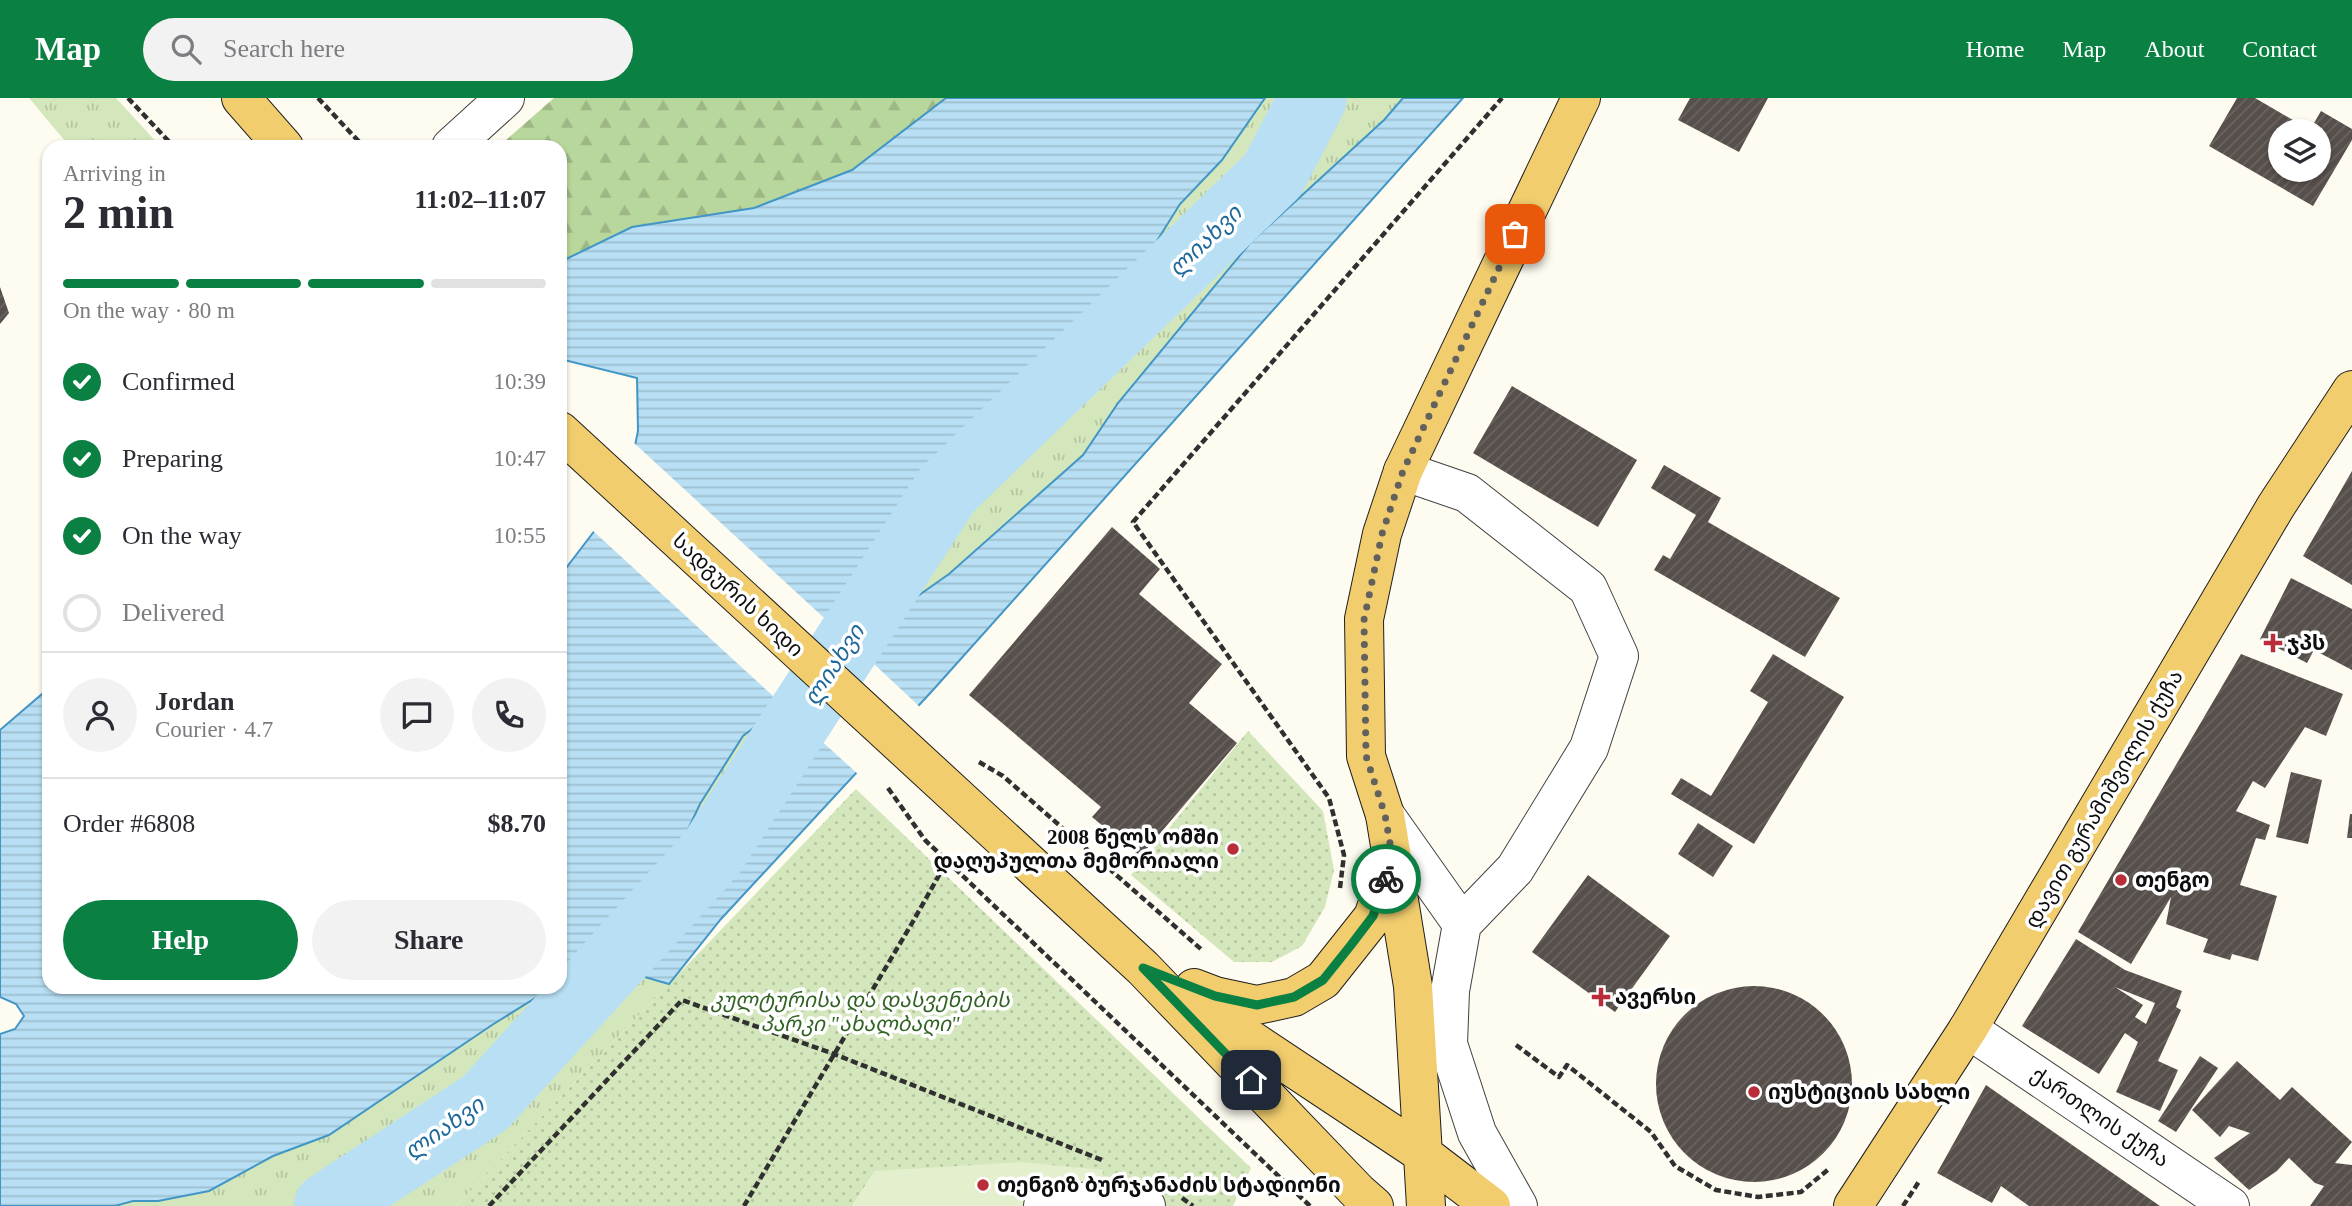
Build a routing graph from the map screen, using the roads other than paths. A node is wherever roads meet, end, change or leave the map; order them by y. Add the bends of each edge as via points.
1 (241, 98) edge
2 (505, 98) edge
3 (1581, 98) edge
4 (278, 140) edge
5 (459, 140) edge
6 (2352, 390) edge
7 (567, 437) edge
8 (1403, 471) junction
9 (1385, 815) junction
10 (1393, 860) junction
11 (1462, 924) junction
12 (1143, 968) junction
13 (1968, 1029) junction
14 (1423, 1154) junction
15 (1161, 1199) edge
16 (1358, 1201) edge
17 (1043, 1206) edge
18 (1426, 1206) edge
19 (1491, 1206) edge
20 (1518, 1206) edge
21 (1853, 1206) edge
22 (2230, 1206) edge

1 - 4 main road
2 - 5 street
3 - 8 main road
6 - 13 main road, დავით გურამიშვილის ქუჩა via 2276,506
7 - 12 main road, სადგურის ხიდი
8 - 9 main road via 1382,534 1364,620 1366,756
8 - 11 street via 1467,493 1588,588 1619,656 1589,748 1515,870
9 - 10 main road
9 - 11 street
10 - 12 main road via 1373,916 1323,980 1294,997 1257,1005 1215,996
10 - 14 main road via 1413,986
11 - 20 street via 1450,991 1448,1044 1477,1133
12 - 14 main road
12 - 16 main road
13 - 21 main road, დავით გურამიშვილის ქუჩა
13 - 22 street, ქართლის ქუჩა
14 - 18 main road
14 - 19 main road
15 - 17 street

